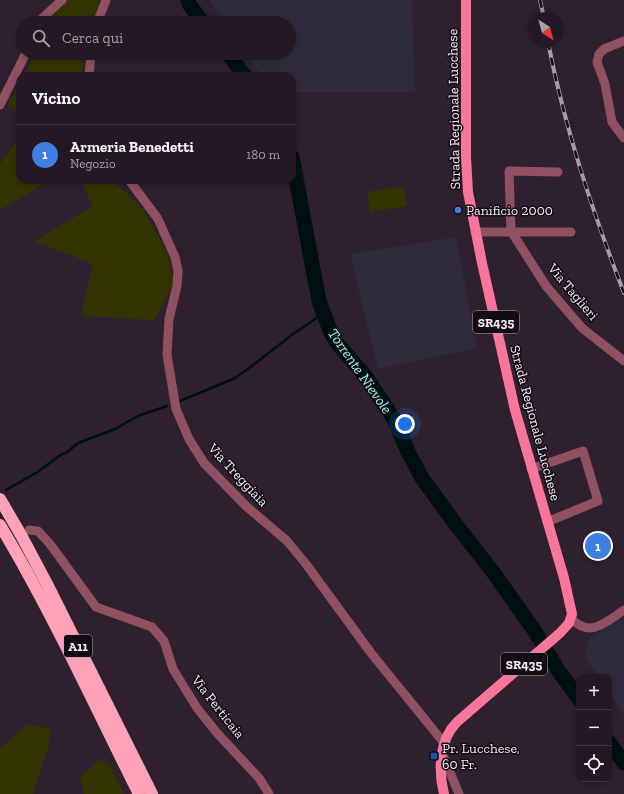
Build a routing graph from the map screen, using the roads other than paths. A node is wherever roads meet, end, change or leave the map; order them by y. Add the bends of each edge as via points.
1 (62, 0) edge
2 (106, 0) edge
3 (466, 0) edge
4 (45, 16) edge
5 (100, 16) edge
6 (624, 41) edge
7 (23, 60) edge
8 (90, 60) edge
9 (17, 72) edge
10 (89, 72) edge
11 (16, 73) edge
12 (0, 106) edge
13 (624, 138) edge
14 (558, 172) dead end
15 (132, 184) edge
16 (511, 231) junction
17 (476, 232) junction
18 (571, 232) dead end
19 (624, 361) edge
20 (532, 469) junction
21 (0, 500) edge
22 (547, 522) junction
23 (0, 525) edge
24 (29, 530) dead end
25 (624, 610) edge
26 (571, 618) junction
27 (444, 743) junction
28 (442, 753) junction
29 (139, 794) edge
30 (152, 794) edge
31 (269, 794) edge
32 (444, 794) edge
33 (459, 794) edge

1 - 4 street
2 - 5 street
3 - 17 main road, Strada Regionale Lucchese / SR435 via 467,174
6 - 13 street via 604,49 599,54 597,62 605,84 612,122
7 - 9 street
8 - 10 street
11 - 12 street
14 - 16 street via 509,171
15 - 27 street, Via Treggiaia via 158,219 175,257 178,271 177,286 169,319 167,355 176,409 189,439 204,463 246,506 286,541 306,564 371,653
16 - 17 street
16 - 18 street
16 - 19 street, Via Taglieri via 546,286 582,328
17 - 20 main road, Strada Regionale Lucchese / SR435 via 515,410
20 - 22 main road, Strada Regionale Lucchese / SR435
20 - 22 street via 583,451 598,501
21 - 30 highway, A11 via 47,584
22 - 26 main road, Strada Regionale Lucchese / SR435 via 564,578
23 - 29 highway, A11 via 60,635
24 - 31 street, Via Perticaia via 38,532 50,544 96,607 152,627 164,641 174,669 197,708 259,778
25 - 26 street via 591,628 580,626
26 - 27 main road, SR435 via 567,627 452,728
27 - 28 main road, SR435
28 - 32 main road, SR435
28 - 33 street

